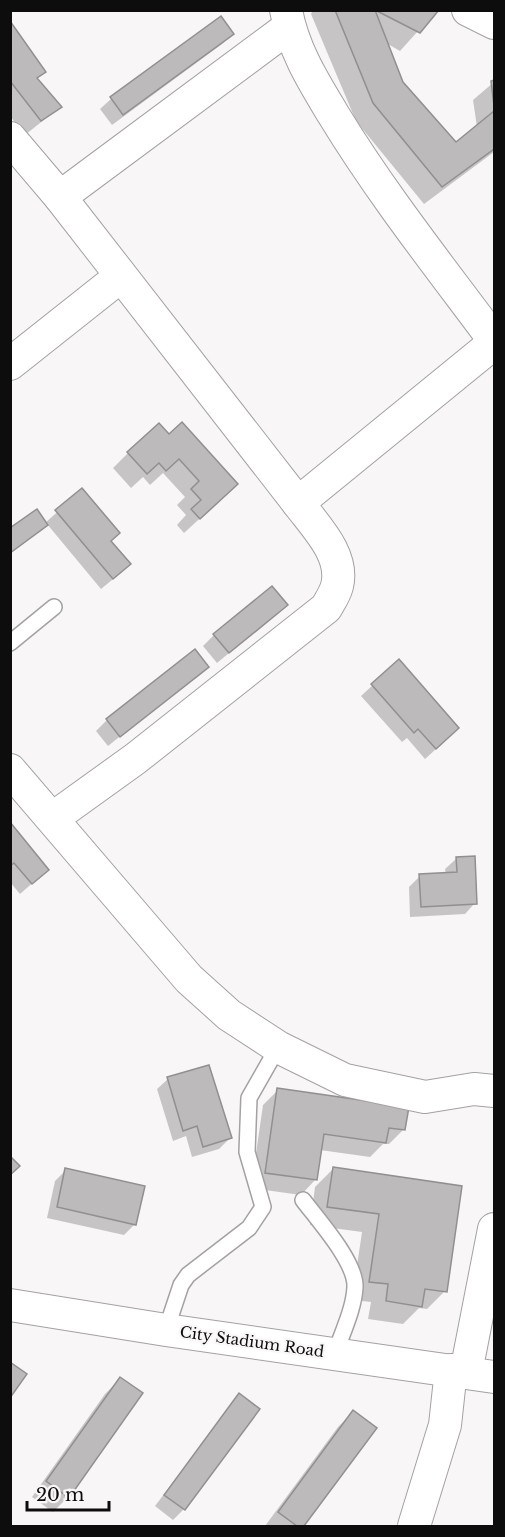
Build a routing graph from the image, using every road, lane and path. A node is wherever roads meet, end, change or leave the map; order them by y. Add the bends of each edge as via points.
1 (468, 10) edge
2 (288, 19) edge
3 (495, 23) edge
4 (10, 138) edge
5 (60, 197) junction
6 (121, 276) junction
7 (495, 342) edge
8 (10, 364) edge
9 (298, 503) junction
10 (54, 607) dead end
11 (10, 643) edge
12 (10, 770) edge
13 (53, 818) junction
14 (278, 1047) junction
15 (495, 1091) edge
16 (303, 1200) dead end
17 (495, 1229) edge
18 (10, 1305) edge
19 (166, 1330) junction
20 (335, 1354) junction
21 (470, 1373) edge
22 (414, 1527) edge

1 - 3 street
2 - 5 street
2 - 7 street via 305,67 350,142
4 - 5 street
5 - 6 street
6 - 8 street
6 - 9 street
7 - 9 street
9 - 13 street via 338,562 337,586 326,608 135,759
10 - 11 lane
12 - 13 street
13 - 14 street via 189,979 229,1015
14 - 15 street via 345,1080 400,1094 425,1097 452,1091
14 - 19 lane via 252,1090 248,1107 247,1152 263,1207 241,1235 188,1275
16 - 20 lane via 354,1278 352,1302
17 - 21 street
18 - 19 street, City Stadium Road
19 - 20 street, City Stadium Road
20 - 21 street, City Stadium Road
21 - 22 street via 445,1425

